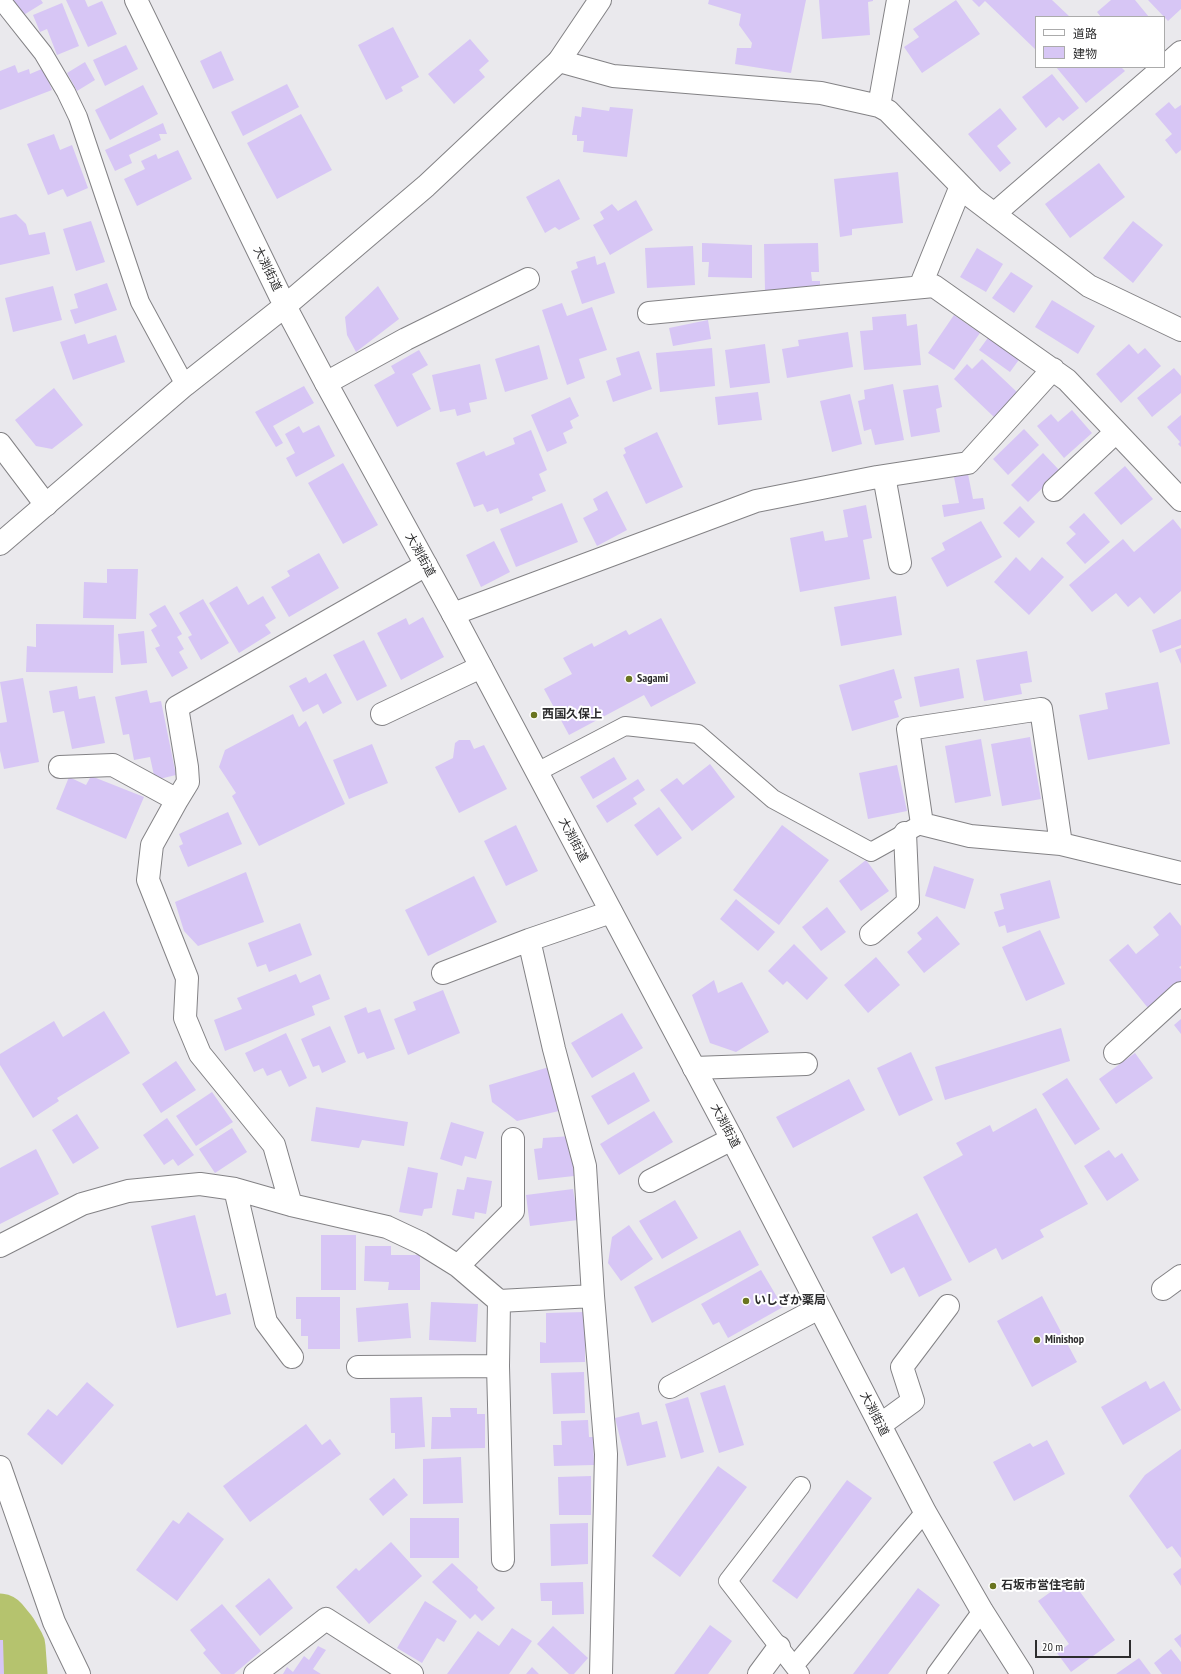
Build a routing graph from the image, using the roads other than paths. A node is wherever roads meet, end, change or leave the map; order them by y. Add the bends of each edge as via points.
1 (1, 0) edge
2 (136, 0) edge
3 (600, 0) edge
4 (898, 0) edge
5 (1181, 52) edge
6 (559, 60) junction
7 (1165, 66) edge
8 (1163, 68) edge
9 (879, 106) junction
10 (961, 186) junction
11 (994, 214) junction
12 (528, 279) dead end
13 (920, 287) junction
14 (285, 306) junction
15 (649, 313) dead end
16 (1181, 330) edge
17 (1053, 369) junction
18 (326, 383) junction
19 (185, 385) junction
20 (1116, 432) junction
21 (0, 444) edge
22 (884, 476) junction
23 (1054, 490) dead end
24 (1181, 500) edge
25 (46, 504) junction
26 (0, 544) edge
27 (900, 563) dead end
28 (426, 566) junction
29 (453, 614) junction
30 (481, 667) junction
31 (382, 714) dead end
32 (60, 767) dead end
33 (537, 772) junction
34 (177, 800) junction
35 (914, 828) junction
36 (1061, 844) junction
37 (1181, 873) edge
38 (611, 912) junction
39 (872, 934) dead end
40 (529, 940) junction
41 (443, 973) dead end
42 (1181, 993) edge
43 (1115, 1053) dead end
44 (806, 1064) dead end
45 (694, 1068) junction
46 (513, 1139) dead end
47 (732, 1139) junction
48 (650, 1180) dead end
49 (235, 1189) junction
50 (291, 1205) junction
51 (0, 1246) edge
52 (458, 1266) junction
53 (1181, 1276) edge
54 (1163, 1289) dead end
55 (593, 1296) junction
56 (499, 1302) junction
57 (948, 1306) dead end
58 (819, 1308) junction
59 (292, 1357) dead end
60 (498, 1366) junction
61 (358, 1367) dead end
62 (670, 1387) dead end
63 (880, 1425) junction
64 (0, 1467) edge
65 (800, 1486) dead end
66 (925, 1512) junction
67 (503, 1560) dead end
68 (982, 1611) junction
69 (779, 1647) junction
70 (797, 1670) edge
71 (79, 1674) edge
72 (255, 1674) edge
73 (412, 1674) edge
74 (601, 1674) edge
75 (759, 1674) edge
76 (936, 1674) edge
77 (1022, 1674) edge

1 - 19 lane via 43,53 78,117 140,302
2 - 14 street, 大渕街道
3 - 6 street
4 - 9 street
5 - 7 street
6 - 9 street via 613,76 821,93
6 - 14 street via 426,186
8 - 11 street
9 - 10 street via 888,111
10 - 11 street
10 - 13 street
11 - 16 street via 1089,286
12 - 18 street
13 - 15 street
13 - 17 street via 934,286
14 - 18 street, 大渕街道
14 - 19 street
17 - 20 street via 1067,380
17 - 22 street via 968,463
18 - 28 street, 大渕街道
19 - 25 street
20 - 23 street
20 - 24 street
21 - 25 street
22 - 27 street
22 - 29 street via 756,501
25 - 26 street
28 - 29 street, 大渕街道
28 - 34 street via 177,707 188,782
29 - 30 street, 大渕街道
30 - 31 street
30 - 33 street, 大渕街道
32 - 34 street via 113,765
33 - 35 lane via 624,726 698,734 773,799 871,852
33 - 38 street, 大渕街道
34 - 50 street via 152,845 148,880 187,978 185,1018 200,1054 274,1145
35 - 36 street
35 - 36 street via 908,729 1041,709
35 - 39 street via 908,902
36 - 37 street
38 - 40 street
38 - 45 street, 大渕街道
40 - 41 street
40 - 55 street via 585,1166
42 - 43 street
44 - 45 street
45 - 47 street, 大渕街道
46 - 52 street via 513,1211
47 - 48 street
47 - 58 street, 大渕街道
49 - 50 street
49 - 51 street via 200,1184 128,1191 82,1204
49 - 59 street via 266,1322
50 - 52 street via 387,1227 421,1243
52 - 56 street
53 - 54 street
55 - 56 street
55 - 74 street via 606,1454
56 - 60 street
57 - 63 street via 902,1367 913,1401
58 - 62 street
58 - 63 street, 大渕街道
60 - 61 street
60 - 67 street
63 - 66 street, 大渕街道
64 - 71 street via 54,1622
65 - 69 lane via 728,1581
66 - 68 street, 大渕街道
66 - 70 lane
68 - 76 lane
68 - 77 street, 大渕街道
69 - 70 lane
69 - 75 street
72 - 73 street via 326,1619

